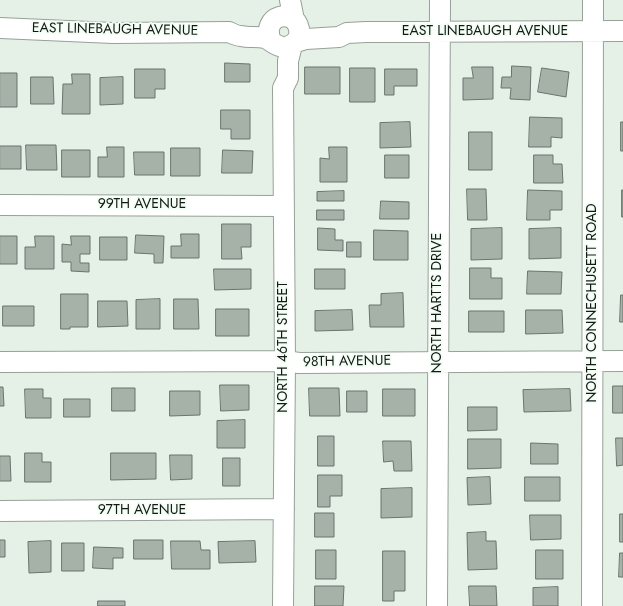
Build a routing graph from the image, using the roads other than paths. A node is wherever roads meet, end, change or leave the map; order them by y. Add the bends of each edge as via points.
1 (290, 0) edge
2 (440, 0) edge
3 (593, 0) edge
4 (0, 28) edge
5 (284, 28) edge
6 (594, 31) junction
7 (623, 31) edge
8 (439, 32) junction
9 (0, 205) edge
10 (284, 206) junction
11 (438, 361) junction
12 (593, 361) junction
13 (623, 361) edge
14 (0, 362) edge
15 (285, 362) junction
16 (284, 509) junction
17 (0, 511) edge
18 (284, 606) edge
19 (437, 606) edge
20 (592, 606) edge

1 - 5 street, NORTH 46TH STREET
2 - 8 street, NORTH HARTTS DRIVE
3 - 6 street, NORTH CONNECHUSETT ROAD
4 - 5 street, EAST LINEBAUGH AVENUE via 113,33 229,32 239,27 264,25
5 - 8 street, EAST LINEBAUGH AVENUE via 338,28 347,33
5 - 10 street, NORTH 46TH STREET via 288,62 288,78 283,88
6 - 7 street, EAST LINEBAUGH AVENUE
6 - 8 street, EAST LINEBAUGH AVENUE
6 - 12 street, NORTH CONNECHUSETT ROAD
8 - 11 street, NORTH HARTTS DRIVE
9 - 10 street, 99TH AVENUE
10 - 15 street, NORTH 46TH STREET
11 - 12 street, 98TH AVENUE
11 - 15 street, 98TH AVENUE
11 - 19 street, NORTH HARTTS DRIVE
12 - 13 street, 98TH AVENUE
12 - 20 street, NORTH CONNECHUSETT ROAD
14 - 15 street, 98TH AVENUE
15 - 16 street, NORTH 46TH STREET
16 - 17 street, 97TH AVENUE
16 - 18 street, NORTH 46TH STREET

